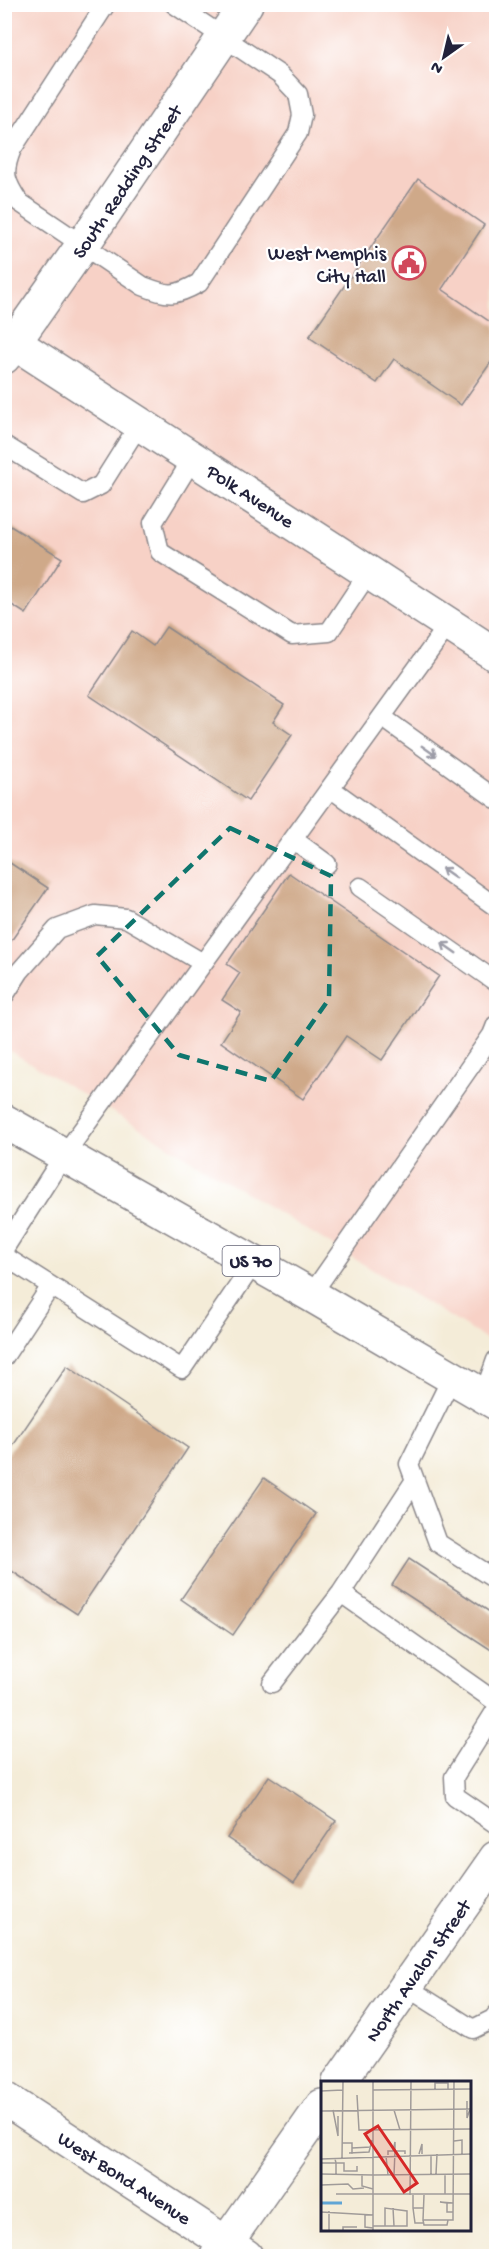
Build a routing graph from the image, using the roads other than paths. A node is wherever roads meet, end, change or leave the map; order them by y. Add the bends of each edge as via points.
1 (106, 4) edge
2 (174, 4) edge
3 (246, 4) edge
4 (223, 37) junction
5 (82, 246) junction
6 (8, 345) edge
7 (140, 423) junction
8 (4, 445) edge
9 (193, 458) junction
10 (369, 572) junction
11 (449, 624) junction
12 (496, 655) edge
13 (382, 717) junction
14 (330, 788) junction
15 (496, 800) edge
16 (293, 839) junction
17 (327, 864) dead end
18 (360, 887) dead end
19 (496, 906) edge
20 (203, 963) junction
21 (496, 982) edge
22 (4, 996) edge
23 (496, 1025) edge
24 (4, 1121) edge
25 (64, 1155) junction
26 (4, 1249) edge
27 (4, 1256) edge
28 (254, 1263) junction
29 (51, 1286) junction
30 (311, 1295) junction
31 (4, 1357) edge
32 (496, 1360) edge
33 (452, 1377) junction
34 (490, 1399) edge
35 (415, 1480) junction
36 (496, 1581) edge
37 (341, 1593) junction
38 (273, 1683) dead end
39 (496, 1702) edge
40 (496, 1710) edge
41 (496, 1824) edge
42 (496, 1858) edge
43 (405, 1986) junction
44 (496, 2015) edge
45 (340, 2081) edge
46 (4, 2098) edge
47 (321, 2108) edge
48 (230, 2252) edge

1 - 5 lane via 4,167 19,202
2 - 4 lane
3 - 4 street, South Redding Street
4 - 5 street, South Redding Street
4 - 5 lane via 280,75 298,94 302,115 298,133 199,283 165,295 143,286
5 - 6 street, South Redding Street
6 - 7 street, Polk Avenue
7 - 8 lane via 101,485 83,494
7 - 9 street, Polk Avenue
9 - 10 street, Polk Avenue
9 - 10 lane via 153,523 160,552 292,635 329,632
10 - 11 street, Polk Avenue
11 - 12 street, Polk Avenue
11 - 13 lane
13 - 14 lane
13 -> 15 lane
14 - 16 lane
19 -> 14 lane
16 - 17 lane
16 - 20 lane
21 -> 18 lane
20 - 22 lane via 126,918 94,915 57,929
20 - 25 lane
23 - 30 lane
24 - 25 street, US 70
25 - 26 lane
25 - 28 street, US 70
27 - 29 lane
28 - 29 lane via 182,1369
28 - 30 street, US 70
29 - 31 lane
30 - 33 street, US 70
32 - 34 lane
33 - 34 street, US 70
33 - 35 lane via 409,1464
35 - 36 lane via 438,1543
35 - 37 lane
37 - 38 lane
37 - 39 lane
40 - 41 lane via 454,1777 455,1796
42 - 43 street, North Avalon Street
43 - 44 lane via 473,2028
43 - 45 street, North Avalon Street
46 - 48 street, West Bond Avenue
47 - 48 street

